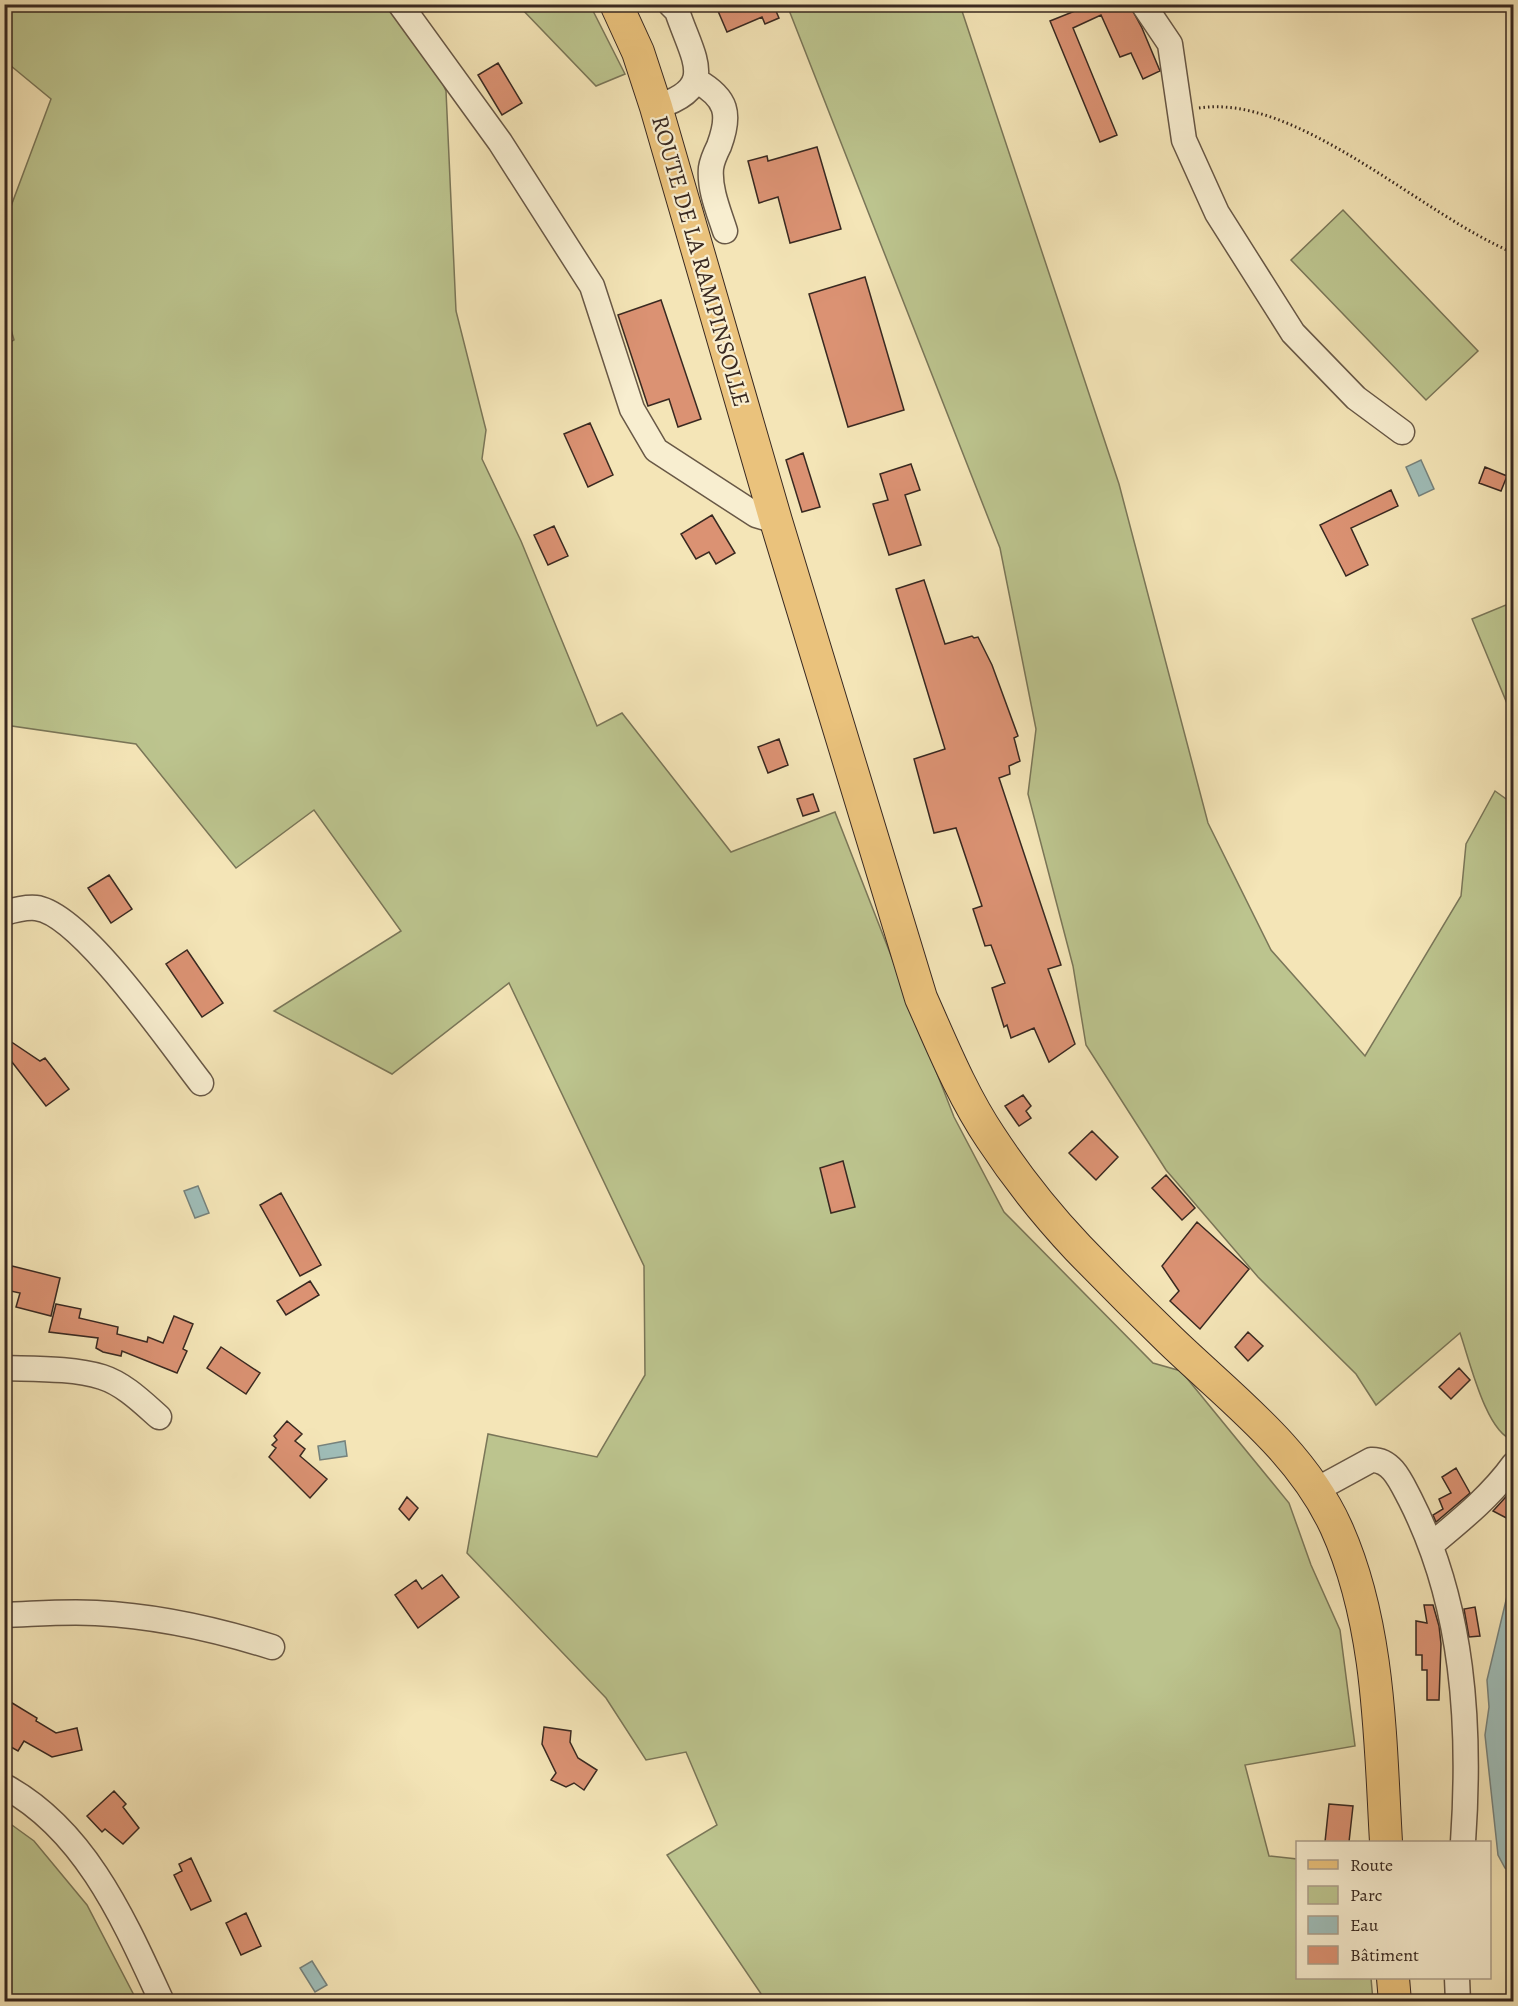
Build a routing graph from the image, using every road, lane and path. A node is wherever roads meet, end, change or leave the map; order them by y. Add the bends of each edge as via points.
1 (400, 4) edge
2 (616, 4) edge
3 (670, 4) edge
4 (1143, 4) edge
5 (697, 81) junction
6 (656, 107) junction
7 (1179, 110) junction
8 (725, 231) dead end
9 (1514, 253) edge
10 (1402, 432) dead end
11 (777, 521) junction
12 (4, 913) edge
13 (201, 1083) dead end
14 (4, 1368) edge
15 (159, 1417) dead end
16 (1514, 1464) edge
17 (1316, 1490) junction
18 (1431, 1545) junction
19 (4, 1615) edge
20 (272, 1647) dead end
21 (4, 1786) edge
22 (1386, 1841) edge
23 (1463, 1841) edge
24 (1393, 1979) edge
25 (1457, 1979) edge
26 (162, 2001) edge
27 (1395, 2001) edge
28 (1458, 2001) edge

1 - 11 street via 500,142 592,286 632,409 656,450 756,515
2 - 6 main road, ROUTE DE LA RAMPINSOLLE via 638,52
3 - 5 street via 677,11 697,70
4 - 7 street via 1170,44
5 - 6 street via 675,101
5 - 8 street via 718,94 726,118 711,167
6 - 11 main road, ROUTE DE LA RAMPINSOLLE
7 - 9 path via 1213,105 1257,112 1296,128 1485,242
7 - 10 street via 1184,140 1217,213 1293,333 1356,398
11 - 17 main road, ROUTE DE LA RAMPINSOLLE via 921,998 990,1136 1077,1246 1248,1412
12 - 13 street via 38,908 63,921 96,949
14 - 15 street via 102,1377 130,1392
16 - 18 street via 1469,1514
17 - 18 street via 1371,1460 1381,1460 1389,1464 1405,1488
17 - 22 main road, ROUTE DE LA RAMPINSOLLE via 1336,1528 1369,1637
18 - 23 street via 1453,1632 1466,1707
19 - 20 street via 95,1613 144,1617 221,1631
21 - 26 street via 45,1816 92,1868 122,1915
24 - 27 main road
25 - 28 street

